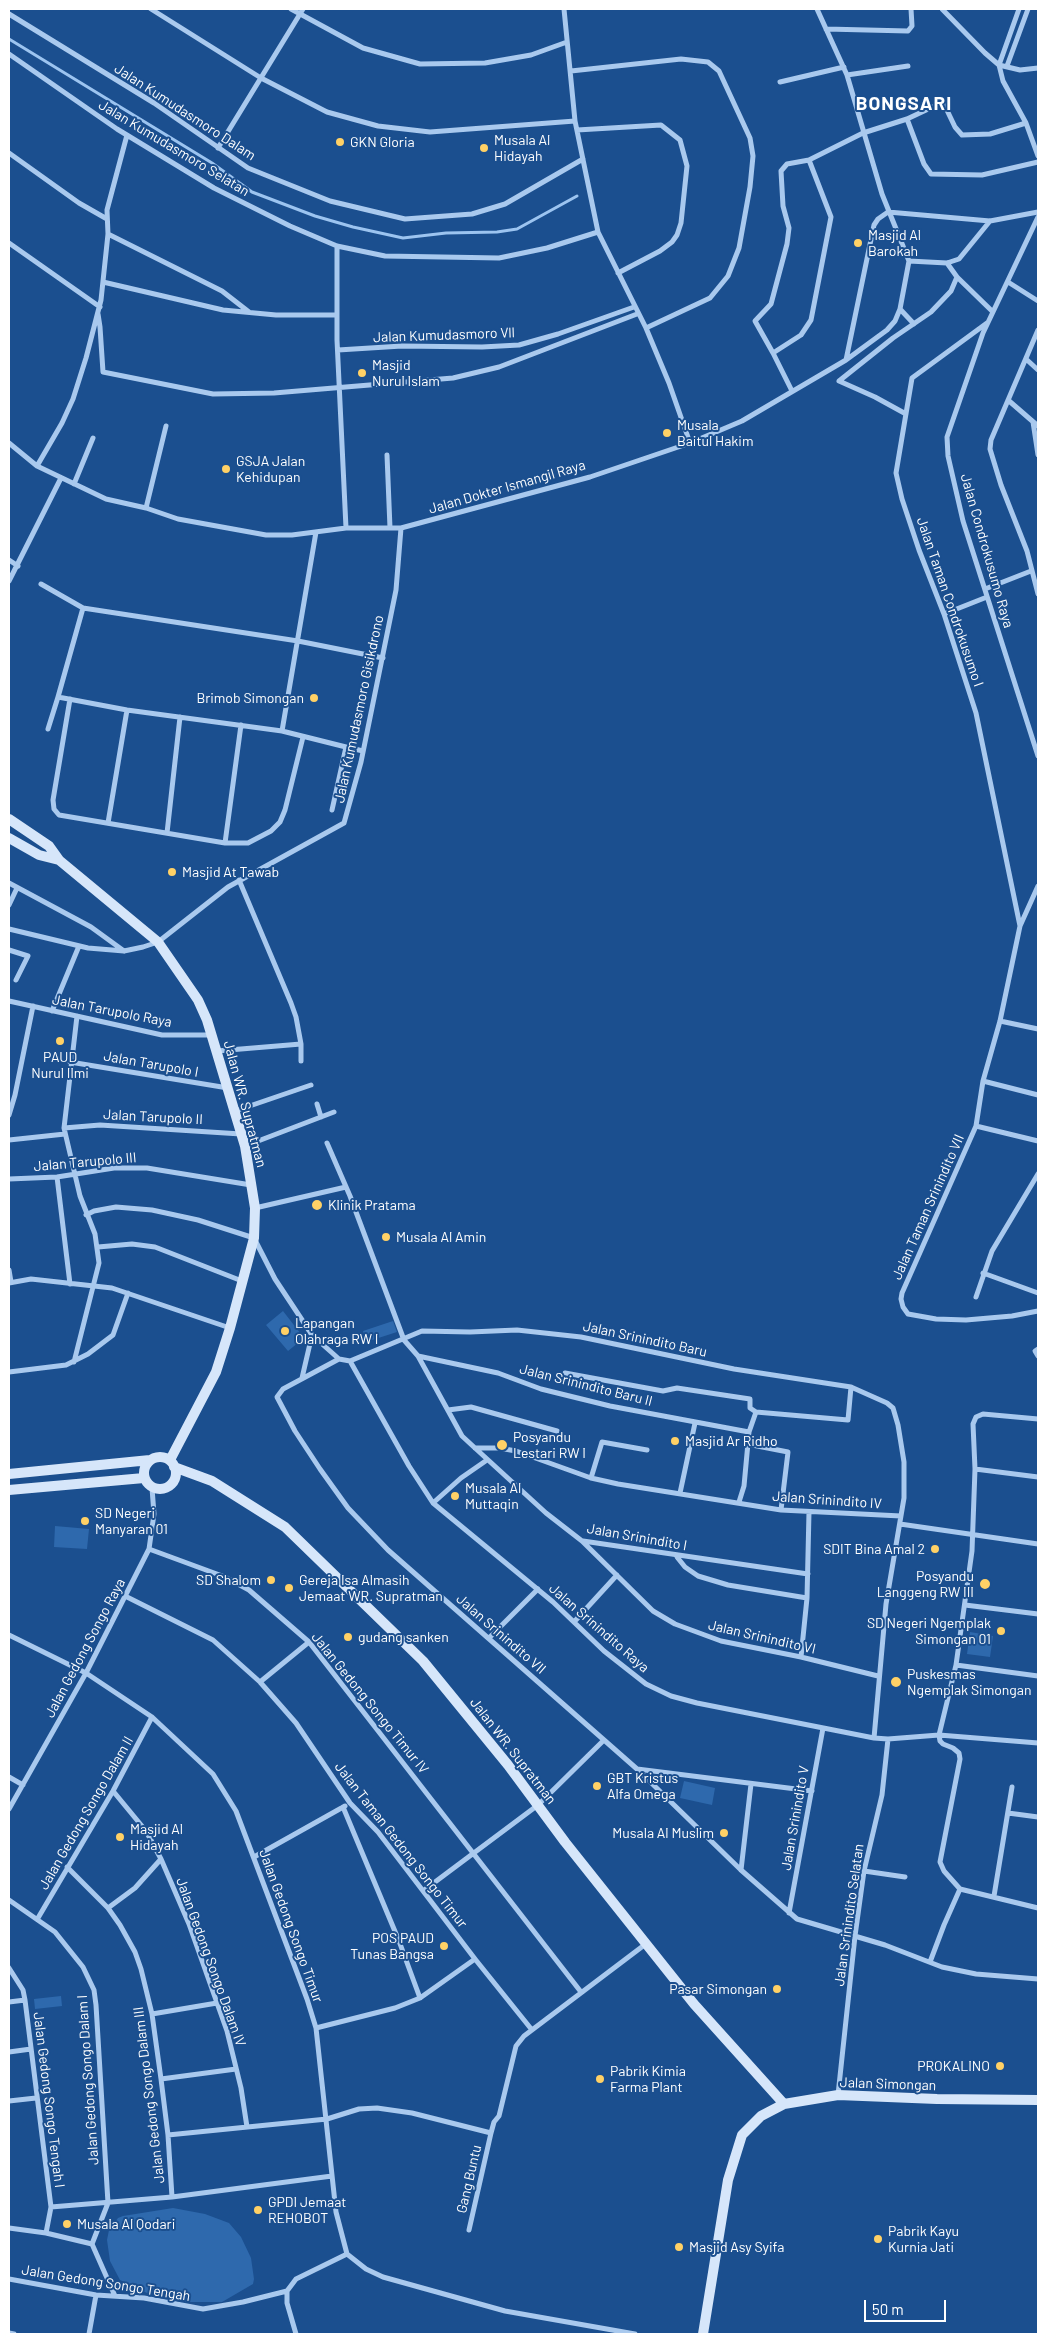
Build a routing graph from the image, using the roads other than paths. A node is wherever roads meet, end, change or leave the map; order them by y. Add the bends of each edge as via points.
1 (151, 9) edge
2 (291, 9) edge
3 (303, 9) edge
4 (564, 9) edge
5 (817, 9) edge
6 (911, 9) edge
7 (942, 9) edge
8 (1018, 9) edge
9 (1028, 9) edge
10 (9, 14) edge
11 (299, 15) junction
12 (826, 29) junction
13 (567, 42) junction
14 (9, 54) edge
15 (1000, 65) junction
16 (908, 66) dead end
17 (1007, 66) junction
18 (844, 68) junction
19 (1038, 68) edge
20 (571, 71) junction
21 (847, 75) junction
22 (261, 78) junction
23 (780, 82) dead end
24 (907, 119) junction
25 (575, 121) junction
26 (1026, 123) junction
27 (577, 130) junction
28 (863, 133) junction
29 (127, 135) junction
30 (218, 148) junction
31 (9, 153) edge
32 (1038, 156) edge
33 (582, 159) junction
34 (809, 160) junction
35 (1038, 162) edge
36 (888, 212) junction
37 (1038, 212) edge
38 (1038, 217) edge
39 (107, 218) junction
40 (990, 221) junction
41 (598, 232) junction
42 (108, 234) junction
43 (9, 243) edge
44 (337, 246) junction
45 (909, 261) junction
46 (947, 263) junction
47 (618, 272) junction
48 (957, 277) junction
49 (103, 282) junction
50 (1008, 282) junction
51 (1038, 301) edge
52 (100, 306) junction
53 (634, 307) junction
54 (900, 309) junction
55 (993, 312) junction
56 (250, 313) junction
57 (98, 314) junction
58 (638, 314) junction
59 (337, 316) junction
60 (987, 323) junction
61 (914, 324) junction
62 (646, 328) junction
63 (1038, 330) edge
64 (338, 350) junction
65 (773, 353) junction
66 (1026, 359) junction
67 (846, 360) junction
68 (1038, 370) edge
69 (339, 386) junction
70 (792, 391) junction
71 (1008, 400) junction
72 (906, 414) junction
73 (1036, 424) edge
74 (166, 426) dead end
75 (93, 438) dead end
76 (690, 443) junction
77 (10, 446) edge
78 (387, 455) dead end
79 (1038, 455) edge
80 (37, 466) junction
81 (61, 478) junction
82 (74, 484) junction
83 (146, 508) junction
84 (346, 528) junction
85 (390, 528) junction
86 (401, 528) junction
87 (316, 532) junction
88 (9, 560) edge
89 (18, 566) junction
90 (1031, 571) junction
91 (9, 581) edge
92 (41, 584) dead end
93 (985, 589) junction
94 (1038, 594) edge
95 (988, 597) junction
96 (83, 608) junction
97 (944, 614) junction
98 (298, 641) junction
99 (383, 658) junction
100 (58, 697) junction
101 (70, 699) junction
102 (128, 710) junction
103 (180, 717) junction
104 (240, 725) junction
105 (48, 729) dead end
106 (282, 731) junction
107 (303, 737) junction
108 (346, 747) junction
109 (363, 751) junction
110 (1038, 756) edge
111 (332, 810) dead end
112 (9, 814) edge
113 (9, 819) edge
114 (108, 823) junction
115 (167, 833) junction
116 (9, 838) edge
117 (39, 838) junction
118 (225, 844) junction
119 (59, 860) junction
120 (239, 880) junction
121 (9, 883) edge
122 (1038, 886) edge
123 (17, 888) junction
124 (9, 904) edge
125 (1020, 926) junction
126 (9, 929) edge
127 (158, 942) junction
128 (79, 946) junction
129 (9, 950) edge
130 (124, 951) junction
131 (16, 980) dead end
132 (9, 1001) edge
133 (33, 1006) junction
134 (52, 1011) junction
135 (77, 1016) junction
136 (1000, 1021) junction
137 (1038, 1029) edge
138 (212, 1035) junction
139 (301, 1044) junction
140 (217, 1051) junction
141 (301, 1060) dead end
142 (70, 1062) junction
143 (983, 1081) junction
144 (311, 1085) dead end
145 (228, 1088) junction
146 (1038, 1095) edge
147 (317, 1104) dead end
148 (236, 1111) junction
149 (334, 1112) dead end
150 (9, 1115) edge
151 (321, 1117) junction
152 (976, 1126) junction
153 (64, 1131) junction
154 (242, 1134) junction
155 (9, 1140) edge
156 (1038, 1141) edge
157 (327, 1143) dead end
158 (245, 1146) junction
159 (1038, 1174) edge
160 (74, 1175) junction
161 (57, 1177) junction
162 (9, 1180) edge
163 (252, 1185) junction
164 (346, 1187) junction
165 (255, 1208) junction
166 (86, 1215) junction
167 (254, 1238) junction
168 (98, 1247) junction
169 (9, 1270) edge
170 (983, 1273) junction
171 (242, 1280) junction
172 (10, 1283) edge
173 (70, 1284) junction
174 (93, 1286) junction
175 (1038, 1293) edge
176 (128, 1294) junction
177 (976, 1296) dead end
178 (1038, 1311) edge
179 (230, 1328) junction
180 (312, 1335) junction
181 (404, 1340) junction
182 (1038, 1349) edge
183 (418, 1356) junction
184 (1038, 1356) edge
185 (339, 1359) junction
186 (350, 1361) junction
187 (74, 1362) junction
188 (9, 1372) edge
189 (565, 1373) dead end
190 (302, 1378) junction
191 (851, 1387) junction
192 (448, 1410) junction
193 (756, 1412) junction
194 (1038, 1419) edge
195 (695, 1423) junction
196 (557, 1430) dead end
197 (749, 1432) junction
198 (748, 1444) junction
199 (475, 1448) junction
200 (647, 1450) dead end
201 (150, 1460) junction
202 (487, 1460) junction
203 (172, 1464) junction
204 (975, 1470) junction
205 (9, 1474) edge
206 (1038, 1477) edge
207 (144, 1478) junction
208 (591, 1478) junction
209 (152, 1488) junction
210 (9, 1490) edge
211 (680, 1493) junction
212 (739, 1502) junction
213 (433, 1503) junction
214 (781, 1510) junction
215 (809, 1512) junction
216 (901, 1516) junction
217 (900, 1524) junction
218 (974, 1534) junction
219 (582, 1541) junction
220 (1038, 1544) edge
221 (149, 1549) junction
222 (676, 1557) junction
223 (808, 1574) junction
224 (617, 1575) junction
225 (538, 1589) junction
226 (126, 1596) junction
227 (807, 1598) junction
228 (965, 1605) junction
229 (1038, 1614) edge
230 (574, 1622) junction
231 (9, 1635) edge
232 (489, 1638) junction
233 (309, 1642) junction
234 (801, 1657) junction
235 (956, 1665) junction
236 (86, 1672) junction
237 (878, 1676) junction
238 (1038, 1676) edge
239 (260, 1682) junction
240 (152, 1717) junction
241 (823, 1728) junction
242 (939, 1735) junction
243 (874, 1738) junction
244 (888, 1739) junction
245 (604, 1740) junction
246 (1038, 1744) edge
247 (637, 1770) junction
248 (9, 1777) edge
249 (752, 1784) junction
250 (23, 1785) junction
251 (1012, 1787) dead end
252 (113, 1791) junction
253 (812, 1791) junction
254 (350, 1803) junction
255 (538, 1805) junction
256 (343, 1807) junction
257 (9, 1809) edge
258 (1008, 1813) junction
259 (1038, 1817) edge
260 (474, 1853) junction
261 (254, 1857) junction
262 (161, 1859) junction
263 (67, 1868) junction
264 (741, 1870) junction
265 (864, 1871) junction
266 (905, 1877) dead end
267 (960, 1889) junction
268 (423, 1891) junction
269 (994, 1896) junction
270 (9, 1900) edge
271 (108, 1908) junction
272 (1038, 1908) edge
273 (789, 1912) junction
274 (38, 1918) junction
275 (855, 1936) junction
276 (647, 1942) junction
277 (475, 1959) junction
278 (930, 1962) junction
279 (9, 1968) edge
280 (1038, 1979) edge
281 (581, 1992) junction
282 (420, 1998) junction
283 (25, 2000) junction
284 (9, 2002) edge
285 (217, 2003) junction
286 (152, 2014) junction
287 (316, 2028) junction
288 (532, 2030) junction
289 (31, 2049) junction
290 (9, 2052) edge
291 (236, 2069) junction
292 (161, 2079) junction
293 (838, 2095) junction
294 (36, 2098) junction
295 (1038, 2100) edge
296 (9, 2101) edge
297 (784, 2104) junction
298 (327, 2119) junction
299 (247, 2127) junction
300 (491, 2133) junction
301 (168, 2135) junction
302 (332, 2176) junction
303 (172, 2197) junction
304 (108, 2203) junction
305 (51, 2208) junction
306 (9, 2228) edge
307 (469, 2230) dead end
308 (46, 2233) junction
309 (92, 2244) junction
310 (347, 2254) junction
311 (9, 2279) edge
312 (287, 2291) junction
313 (96, 2295) junction
314 (115, 2296) junction
315 (9, 2333) edge
316 (14, 2334) edge
317 (88, 2334) edge
318 (296, 2334) edge
319 (635, 2334) edge
320 (703, 2334) edge

1 - 22 street
2 - 11 street
3 - 11 street
4 - 13 street
5 - 12 street
6 - 12 street via 912,26 908,31
7 - 15 street via 985,54
8 - 15 street
9 - 17 street
10 - 30 street, Jalan Kumudasmoro Dalam via 154,103
11 - 13 street via 363,48 420,64 484,63 531,55
11 - 22 street
12 - 18 street
13 - 20 street
14 - 29 street, Jalan Kumudasmoro Selatan
15 - 17 street
15 - 26 street via 1003,82
16 - 21 street
17 - 19 street via 1020,70
18 - 21 street
18 - 23 street
20 - 25 street
20 - 62 street via 681,59 708,62 719,72 750,138 753,156 750,187 739,248 728,276 710,298
21 - 28 street
22 - 25 street via 327,112 378,126 430,132
22 - 30 street
24 - 26 street via 941,103 962,134 990,134
24 - 28 street
24 - 35 street via 931,174 982,175
25 - 27 street
26 - 32 street
27 - 33 street
27 - 47 street via 661,125 680,140 687,166 677,235 660,251
28 - 34 street
28 - 36 street
29 - 39 street
29 - 44 street, Jalan Kumudasmoro Selatan via 214,188
30 - 33 street, Jalan Kumudasmoro Dalam via 248,168 330,201 405,219 472,214 505,204
31 - 39 street via 79,204
33 - 41 street
34 - 65 street via 831,217 830,228 808,325 801,335
34 - 65 street via 787,164 780,178 789,228 787,244 771,304 755,321
36 - 40 street
36 - 45 street
36 - 67 street via 874,225
37 - 40 street
38 - 50 street, Jalan Condrokusumo Raya
39 - 42 street
40 - 46 street via 959,259
41 - 44 street, Jalan Kumudasmoro Selatan via 547,248 499,258 385,256
41 - 47 street
42 - 49 street
42 - 56 street via 222,291
43 - 52 street
44 - 59 street
45 - 46 street
45 - 54 street, Jalan Dokter Ismangil Raya
46 - 48 street
47 - 53 street
48 - 55 street
48 - 61 street via 948,296
49 - 52 street
49 - 56 street
50 - 51 street
50 - 55 street, Jalan Condrokusumo Raya
52 - 57 street
53 - 58 street
53 - 64 street, Jalan Kumudasmoro Vll via 519,344
54 - 61 street
54 - 67 street, Jalan Dokter Ismangil Raya via 887,330
55 - 60 street, Jalan Condrokusumo Raya
56 - 59 street
57 - 69 street via 102,369 106,374 213,394 274,393
57 - 80 street via 73,399
58 - 62 street
58 - 69 street via 474,374
59 - 64 street
60 - 72 street, Jalan Taman Condrokusumo I via 912,378
60 - 93 street, Jalan Condrokusumo Raya via 947,437 948,456 963,521
61 - 72 street via 839,381
62 - 76 street
63 - 66 street
64 - 69 street
65 - 70 street
66 - 68 street
66 - 71 street
67 - 70 street, Jalan Dokter Ismangil Raya
69 - 84 street
70 - 76 street, Jalan Dokter Ismangil Raya via 742,420
71 - 73 street
71 - 90 street via 990,440 990,449 1027,551
72 - 97 street, Jalan Taman Condrokusumo I via 896,469 898,481 919,550
73 - 79 street
74 - 83 street
75 - 82 street
76 - 86 street, Jalan Dokter Ismangil Raya via 590,476
77 - 80 street, Jalan Dokter Ismangil Raya
78 - 85 street
80 - 81 street, Jalan Dokter Ismangil Raya
81 - 82 street, Jalan Dokter Ismangil Raya
81 - 89 street
82 - 83 street, Jalan Dokter Ismangil Raya via 106,499
83 - 87 street, Jalan Dokter Ismangil Raya via 178,518 266,535
84 - 85 street, Jalan Dokter Ismangil Raya
84 - 87 street, Jalan Dokter Ismangil Raya
85 - 86 street, Jalan Dokter Ismangil Raya
86 - 99 street, Jalan Kumudasmoro Gisikdrono via 396,590
87 - 98 street
88 - 89 street
89 - 91 street
90 - 93 street
90 - 94 street
92 - 96 street
93 - 95 street, Jalan Condrokusumo Raya
95 - 97 street
95 - 110 street, Jalan Condrokusumo Raya
96 - 98 street
96 - 100 street
97 - 125 street, Jalan Taman Condrokusumo I via 976,713
98 - 99 street
98 - 106 street
99 - 109 street, Jalan Kumudasmoro Gisikdrono
100 - 101 street
100 - 105 street
101 - 102 street
101 - 114 street via 54,809 59,815
102 - 103 street
102 - 114 street
103 - 104 street
103 - 115 street
104 - 106 street
104 - 118 street
106 - 107 street
107 - 108 street
107 - 118 street via 280,822 272,832 248,843
108 - 109 street
108 - 111 street
109 - 120 street, Jalan Kumudasmoro Gisikdrono via 344,824
112 - 117 street via 39,834
113 - 117 main road, Jalan WR. Supratman
114 - 115 street
115 - 118 street
116 - 119 main road, Jalan WR. Supratman via 39,855
117 - 119 main road, Jalan WR. Supratman
119 - 127 main road, Jalan WR. Supratman
120 - 127 street, Jalan Kumudasmoro Gisikdrono
120 - 139 street via 291,1003
121 - 123 street
122 - 125 street
123 - 124 street
123 - 130 street via 91,927
125 - 136 street
126 - 128 street
127 - 130 street
127 - 138 main road, Jalan WR. Supratman via 198,1000
128 - 130 street
128 - 134 street
129 - 131 street via 28,956
132 - 133 street, Jalan Tarupolo Raya
133 - 134 street, Jalan Tarupolo Raya
133 - 150 street
134 - 135 street, Jalan Tarupolo Raya
135 - 138 street, Jalan Tarupolo Raya via 162,1035
135 - 142 street
136 - 137 street
136 - 143 street
138 - 140 main road, Jalan WR. Supratman
139 - 140 street
139 - 141 street
140 - 145 main road, Jalan WR. Supratman
142 - 145 street, Jalan Tarupolo I
142 - 153 street
143 - 146 street
143 - 152 street
144 - 148 street
145 - 148 main road, Jalan WR. Supratman
147 - 151 street
148 - 154 main road, Jalan WR. Supratman
149 - 151 street
151 - 158 street
152 - 156 street
152 - 178 street, Jalan Taman Srinindito VII via 902,1293 901,1304 912,1316 936,1319 966,1320
153 - 154 street, Jalan Tarupolo II via 100,1125
153 - 155 street, Jalan Tarupolo II
153 - 160 street
154 - 158 main road, Jalan WR. Supratman
157 - 164 street
158 - 163 main road, Jalan WR. Supratman
159 - 170 street via 992,1251
160 - 161 street, Jalan Tarupolo III
160 - 163 street, Jalan Tarupolo III via 114,1168 147,1168
160 - 166 street
161 - 162 street, Jalan Tarupolo III
161 - 173 street
163 - 165 main road, Jalan WR. Supratman
164 - 165 street
164 - 181 street
165 - 167 main road, Jalan WR. Supratman
166 - 167 street via 116,1207 152,1210 198,1220
166 - 168 street
167 - 171 main road, Jalan WR. Supratman
167 - 180 street via 275,1278
168 - 171 street via 132,1244 155,1247
168 - 174 street via 99,1270
169 - 172 street
170 - 175 street
170 - 177 street
171 - 179 main road, Jalan WR. Supratman
172 - 173 street via 31,1279
173 - 174 street
174 - 176 street
174 - 187 street
176 - 179 street
176 - 187 street via 113,1335
179 - 203 main road, Jalan WR. Supratman via 216,1372
180 - 185 street
180 - 190 street
181 - 183 street, Jalan Srinindito I
181 - 186 street, Jalan Srinindito Baru
181 - 191 street, Jalan Srinindito Baru via 422,1331 517,1330 581,1337 734,1369
182 - 184 street via 1035,1352
183 - 192 street, Jalan Srinindito I
183 - 195 street, Jalan Srinindito Baru II via 498,1373 541,1389
185 - 186 street
185 - 190 street
186 - 213 street, Jalan Srinindito Raya
187 - 188 street
189 - 193 street via 663,1391 677,1388 750,1399 750,1408
190 - 232 street, Jalan Srinindito VII via 283,1389 278,1400 295,1431 348,1508 388,1550
191 - 193 street via 848,1420
191 - 216 street, Jalan Srinindito Baru via 893,1408 904,1462
192 - 196 street via 471,1406
192 - 199 street, Jalan Srinindito I via 462,1436
193 - 197 street
194 - 204 street via 976,1416 972,1424
195 - 197 street, Jalan Srinindito Baru II
195 - 211 street
197 - 198 street
198 - 212 street
198 - 214 street via 788,1452
199 - 202 street, Jalan Srinindito I
199 - 208 street, Jalan Srinindito IV via 516,1451
200 - 208 street via 602,1442
201 - 203 main road via 156,1457
201 - 205 main road
201 - 207 main road via 143,1472
202 - 213 street
202 - 219 street, Jalan Srinindito I
203 - 209 main road via 175,1480 161,1490
203 - 255 main road, Jalan WR. Supratman via 212,1481 285,1527 423,1661
204 - 206 street
204 - 218 street
207 - 209 main road
207 - 210 main road
208 - 211 street, Jalan Srinindito IV
209 - 221 street, Jalan Gedong Songo Raya via 154,1514
211 - 212 street, Jalan Srinindito IV
212 - 214 street, Jalan Srinindito IV
213 - 225 street, Jalan Srinindito Raya
214 - 215 street, Jalan Srinindito IV
215 - 216 street, Jalan Srinindito IV
215 - 223 street
216 - 217 street, Jalan Srinindito IV
217 - 218 street
217 - 237 street, Jalan Srinindito IV
218 - 220 street
218 - 228 street
219 - 222 street, Jalan Srinindito I
219 - 224 street, Jalan Srinindito VI
221 - 226 street, Jalan Gedong Songo Raya
221 - 233 street, Jalan Gedong Songo Timur IV via 225,1577 248,1590
222 - 223 street, Jalan Srinindito I
222 - 227 street via 698,1576 720,1583
223 - 227 street
224 - 230 street
224 - 234 street, Jalan Srinindito VI via 653,1611 675,1624 721,1642
225 - 230 street, Jalan Srinindito Raya
225 - 232 street
226 - 236 street, Jalan Gedong Songo Raya
226 - 239 street, Jalan Taman Gedong Songo Timur via 213,1640
227 - 234 street
228 - 229 street
228 - 235 street
230 - 241 street, Jalan Srinindito Raya via 646,1684 671,1696
231 - 236 street, Jalan Gedong Songo Timur
232 - 245 street, Jalan Srinindito VII
233 - 239 street
233 - 260 street, Jalan Gedong Songo Timur IV
234 - 237 street, Jalan Srinindito VI
235 - 238 street
235 - 242 street
236 - 240 street, Jalan Gedong Songo Timur
236 - 250 street, Jalan Gedong Songo Raya
237 - 243 street, Jalan Srinindito IV
239 - 254 street, Jalan Taman Gedong Songo Timur via 296,1723
240 - 252 street, Jalan Gedong Songo Dalam II
240 - 261 street, Jalan Gedong Songo Timur via 212,1774 236,1811
241 - 243 street, Jalan Srinindito Raya
241 - 253 street, Jalan Srinindito V
242 - 244 street, Jalan Srinindito Raya
242 - 246 street, Jalan Srinindito Raya
242 - 267 street via 940,1741 953,1748 960,1759 940,1862
243 - 244 street, Jalan Srinindito Raya
244 - 265 street, Jalan Srinindito Selatan via 882,1795
245 - 247 street, Jalan Srinindito VII
245 - 255 street
247 - 249 street
247 - 264 street, Jalan Srinindito VII
248 - 250 street
249 - 253 street
249 - 264 street
250 - 257 street, Jalan Gedong Songo Raya
251 - 258 street
252 - 262 street, Jalan Gedong Songo Dalam IV via 146,1831
252 - 263 street, Jalan Gedong Songo Dalam II
253 - 273 street, Jalan Srinindito V
254 - 256 street
254 - 268 street, Jalan Taman Gedong Songo Timur via 378,1832
255 - 260 street
255 - 276 main road, Jalan WR. Supratman
256 - 261 street
256 - 282 street
258 - 259 street
258 - 269 street
260 - 268 street
260 - 281 street, Jalan Gedong Songo Timur IV
261 - 287 street, Jalan Gedong Songo Timur
262 - 271 street via 135,1888
262 - 285 street, Jalan Gedong Songo Dalam IV via 189,1924
263 - 271 street, Jalan Gedong Songo Dalam III
263 - 274 street, Jalan Gedong Songo Dalam II
264 - 273 street, Jalan Srinindito VII
265 - 266 street
265 - 275 street, Jalan Srinindito Selatan
267 - 269 street
267 - 278 street
268 - 277 street, Jalan Taman Gedong Songo Timur
269 - 272 street
270 - 274 street, Jalan Gedong Songo Dalam I
271 - 286 street, Jalan Gedong Songo Dalam III via 135,1952
273 - 275 street, Jalan Srinindito VII via 797,1919
274 - 304 street, Jalan Gedong Songo Dalam I via 55,1932 83,1967 94,1990
275 - 278 street, Jalan Srinindito VII
275 - 293 street, Jalan Srinindito Selatan
276 - 281 street, Gang Buntu
276 - 297 main road, Jalan WR. Supratman via 694,2004
277 - 282 street
277 - 288 street, Jalan Taman Gedong Songo Timur
278 - 280 street, Jalan Srinindito VII via 976,1974
279 - 283 street, Jalan Gedong Songo Tengah I via 23,1990
281 - 288 street, Gang Buntu
282 - 287 street via 395,2008
283 - 284 street
283 - 289 street, Jalan Gedong Songo Tengah I
285 - 286 street
285 - 291 street, Jalan Gedong Songo Dalam IV
286 - 292 street, Jalan Gedong Songo Dalam III
287 - 298 street, Jalan Gedong Songo Timur
288 - 300 street, Gang Buntu via 516,2046 499,2116
289 - 290 street
289 - 294 street, Jalan Gedong Songo Tengah I
291 - 292 street
291 - 299 street, Jalan Gedong Songo Dalam IV
292 - 301 street, Jalan Gedong Songo Dalam III
293 - 295 main road, Jalan Simongan
293 - 297 main road, Jalan Simongan
294 - 296 street
294 - 305 street, Jalan Gedong Songo Tengah I
297 - 320 main road, Jalan Simongan via 752,2124 742,2135 728,2180
298 - 299 street
298 - 300 street via 359,2110 389,2109
298 - 302 street, Jalan Gedong Songo Timur
299 - 301 street
300 - 307 street, Gang Buntu
301 - 303 street, Jalan Gedong Songo Dalam III
302 - 303 street
302 - 310 street, Jalan Gedong Songo Timur via 336,2212
303 - 304 street
304 - 305 street
304 - 309 street
305 - 308 street, Jalan Gedong Songo Tengah I
306 - 308 street
308 - 309 street
309 - 314 street
310 - 312 street via 296,2279
310 - 319 street via 366,2270 383,2277 505,2311
311 - 313 street, Jalan Gedong Songo Tengah
312 - 314 street, Jalan Gedong Songo Tengah via 203,2309
312 - 318 street
313 - 314 street, Jalan Gedong Songo Tengah
313 - 317 street
315 - 316 street

